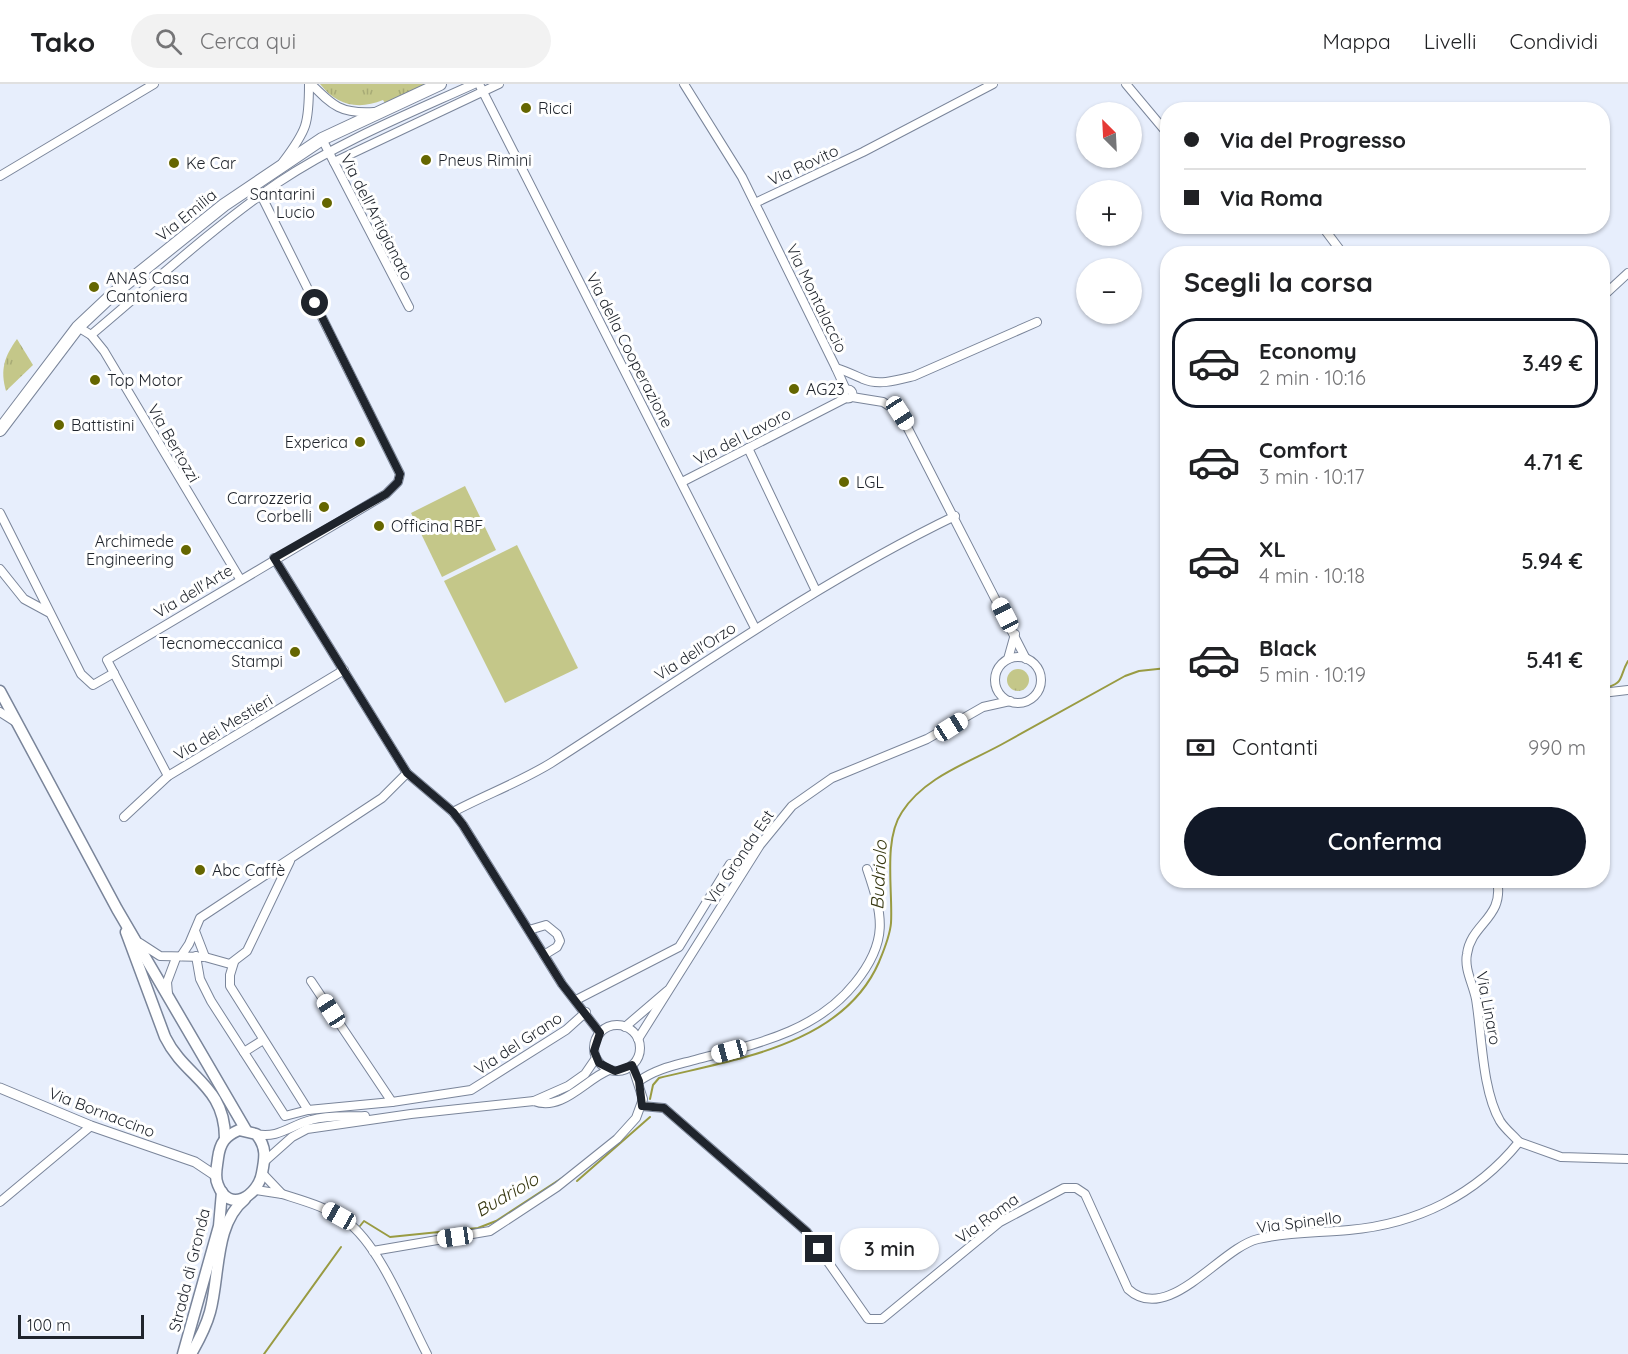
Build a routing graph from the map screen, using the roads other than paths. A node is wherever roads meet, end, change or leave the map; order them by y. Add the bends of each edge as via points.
1 (154, 84) edge
2 (310, 84) edge
3 (441, 84) edge
4 (474, 84) edge
5 (479, 84) edge
6 (499, 84) edge
7 (684, 84) edge
8 (993, 84) edge
9 (1126, 84) edge
10 (484, 92) junction
11 (440, 100) junction
12 (445, 111) junction
13 (378, 112) junction
14 (393, 122) junction
15 (1160, 125) edge
16 (398, 132) junction
17 (322, 139) junction
18 (328, 152) junction
19 (334, 162) junction
20 (280, 165) junction
21 (0, 176) edge
22 (261, 195) junction
23 (755, 203) junction
24 (176, 244) junction
25 (185, 254) junction
26 (1628, 273) edge
27 (1610, 290) edge
28 (409, 307) dead end
29 (1037, 322) dead end
30 (78, 327) junction
31 (91, 334) junction
32 (836, 368) junction
33 (848, 395) junction
34 (0, 430) edge
35 (748, 448) junction
36 (682, 482) junction
37 (0, 513) edge
38 (955, 516) junction
39 (274, 558) junction
40 (0, 569) edge
41 (240, 579) junction
42 (816, 591) junction
43 (50, 612) junction
44 (755, 628) junction
45 (1015, 634) junction
46 (1008, 659) junction
47 (1026, 659) junction
48 (344, 670) junction
49 (114, 673) junction
50 (997, 689) junction
51 (0, 690) edge
52 (1628, 690) edge
53 (1610, 692) edge
54 (1010, 701) junction
55 (983, 707) junction
56 (0, 712) edge
57 (18, 726) junction
58 (407, 773) junction
59 (168, 776) junction
60 (453, 812) junction
61 (124, 818) dead end
62 (291, 859) junction
63 (730, 864) dead end
64 (867, 869) dead end
65 (1497, 888) edge
66 (117, 909) junction
67 (194, 930) junction
68 (529, 930) junction
69 (140, 944) junction
70 (544, 955) junction
71 (196, 956) junction
72 (179, 957) junction
73 (205, 957) junction
74 (234, 962) junction
75 (311, 981) dead end
76 (673, 986) junction
77 (168, 994) junction
78 (576, 1000) junction
79 (587, 1014) junction
80 (608, 1027) junction
81 (625, 1027) junction
82 (600, 1033) junction
83 (638, 1039) junction
84 (263, 1040) junction
85 (244, 1052) junction
86 (596, 1058) junction
87 (632, 1065) junction
88 (609, 1070) junction
89 (639, 1081) junction
90 (0, 1088) edge
91 (534, 1101) junction
92 (392, 1102) junction
93 (642, 1106) junction
94 (308, 1110) junction
95 (411, 1114) junction
96 (91, 1126) junction
97 (251, 1132) junction
98 (225, 1138) junction
99 (1519, 1142) junction
100 (218, 1155) junction
101 (1628, 1159) edge
102 (264, 1161) junction
103 (195, 1162) junction
104 (262, 1173) junction
105 (216, 1176) junction
106 (256, 1190) junction
107 (222, 1192) junction
108 (282, 1194) junction
109 (247, 1197) junction
110 (0, 1202) edge
111 (1031, 1203) joint
112 (374, 1251) junction
113 (183, 1354) edge
114 (191, 1354) edge
115 (427, 1354) edge

1 - 21 street
2 - 13 street via 334,106 350,112
2 - 20 street via 309,118 300,139
3 - 13 main road, Via Emilia
4 - 11 street
5 - 10 street, Via della Cooperazione
6 - 10 street
7 - 23 street, Via Montalaccio
8 - 23 street, Via Rovito
9 - 15 street
10 - 12 street
10 - 36 street, Via della Cooperazione
11 - 12 street
11 - 14 street
12 - 16 street
13 - 17 main road, Via Emilia
14 - 16 street
14 - 18 street
16 - 19 street
17 - 18 street, Via dell'Artigianato
17 - 20 main road, Via Emilia
18 - 19 street, Via dell'Artigianato
18 - 22 street
19 - 28 street, Via dell'Artigianato
20 - 24 main road, Via Emilia
22 - 25 street
22 - 39 street, Via dell'Arte via 400,474 386,494
23 - 32 street, Via Montalaccio
24 - 25 street
24 - 30 main road, Via Emilia
25 - 31 street
26 - 27 street
29 - 32 street, Via Montalaccio via 897,381 875,382
30 - 31 street, Via Bertozzi
30 - 34 main road, Via Emilia
31 - 41 street, Via Bertozzi
32 - 33 street
33 - 35 street, Via del Lavoro
33 - 38 street, Via Gronda Est via 882,402 900,413
35 - 36 street, Via del Lavoro
35 - 42 street
36 - 44 street, Via della Cooperazione
37 - 43 street
38 - 42 street, Via dell'Orzo via 880,553
38 - 45 street, Via Gronda Est
39 - 41 street, Via dell'Arte
39 - 48 street, Via del Grano
40 - 43 street via 24,598
41 - 49 street, Via dell'Arte via 107,660
42 - 44 street, Via dell'Orzo
43 - 49 street via 87,681 93,685
44 - 60 street, Via dell'Orzo via 551,763
45 - 46 street, Via Gronda Est
45 - 47 street, Via Gronda Est
46 - 47 street
46 - 50 street, Via Gronda Est via 995,675
47 - 54 street, Via Gronda Est via 1038,670 1040,686 1031,698
48 - 58 street, Via del Grano
48 - 59 street, Via dei Mestieri
49 - 59 street
50 - 54 street
50 - 55 street, Via Gronda Est
51 - 57 main road
52 - 53 street
54 - 55 street, Via Gronda Est
55 - 76 street, Via Gronda Est via 927,739 832,777 792,806 760,845
56 - 57 street
57 - 66 main road
58 - 60 street, Via del Grano
58 - 62 street via 382,798
59 - 61 street, Via dei Mestieri
60 - 68 street, Via del Grano
62 - 67 street via 208,912
62 - 74 street via 247,951
63 - 78 street, Via del Grano via 679,947
64 - 89 street via 881,920 880,942 867,969 846,995 802,1027 661,1069
65 - 99 street, Via Linaro via 1498,900 1492,914 1470,942 1467,965 1490,1092 1500,1122
66 - 69 main road
66 - 98 main road via 165,1037 213,1093 225,1120
67 - 72 street
67 - 73 street
68 - 70 street, Via del Grano
68 - 70 street via 546,925 557,934 557,947
69 - 72 street via 160,956
69 - 77 main road
70 - 78 street, Via del Grano
71 - 72 street
71 - 73 street
71 - 85 street, Via del Grano via 200,979
72 - 77 street via 167,982
73 - 74 street via 221,963
74 - 84 street via 230,986
75 - 92 street
76 - 81 street, Via Gronda Est
76 - 83 street, Via Gronda Est
77 - 97 main road
78 - 79 street, Via del Grano
79 - 80 street
79 - 82 street
79 - 92 street, Via del Grano via 471,1090
80 - 81 street
80 - 82 street
81 - 83 street
82 - 86 street via 595,1045
83 - 87 street, Via Gronda Est via 639,1053
84 - 85 street
84 - 94 street
85 - 94 street, Via del Grano via 285,1116
86 - 88 street
86 - 91 street via 577,1080
87 - 88 street via 621,1071
87 - 89 street
88 - 91 street via 573,1094 550,1103
89 - 93 street
90 - 96 street, Via Bornaccino
91 - 95 street
92 - 94 street, Via del Grano
93 - 111 street, Via Roma via 664,1108 807,1232 872,1320 882,1319 1000,1222
93 - 112 street via 617,1139 558,1187 490,1231
95 - 97 street via 310,1120 272,1136
95 - 102 street via 307,1130 292,1137
96 - 103 street, Via Bornaccino
96 - 110 street
97 - 98 main road via 239,1130
97 - 102 main road via 265,1150
98 - 100 main road
99 - 101 street via 1561,1157
99 - 111 street, Via Spinello via 1488,1174 1416,1217 1384,1226 1256,1239 1172,1295 1137,1298 1128,1289 1085,1194 1076,1188 1064,1188
100 - 103 street
100 - 105 main road
102 - 104 main road
103 - 105 street, Via Bornaccino
104 - 106 main road
104 - 108 street
105 - 107 main road
106 - 108 street
106 - 109 main road
107 - 109 main road via 234,1199
107 - 113 main road, Strada di Gronda via 219,1226
108 - 112 street via 339,1216
109 - 114 main road, Strada di Gronda via 231,1216 216,1267 210,1312
112 - 115 street

